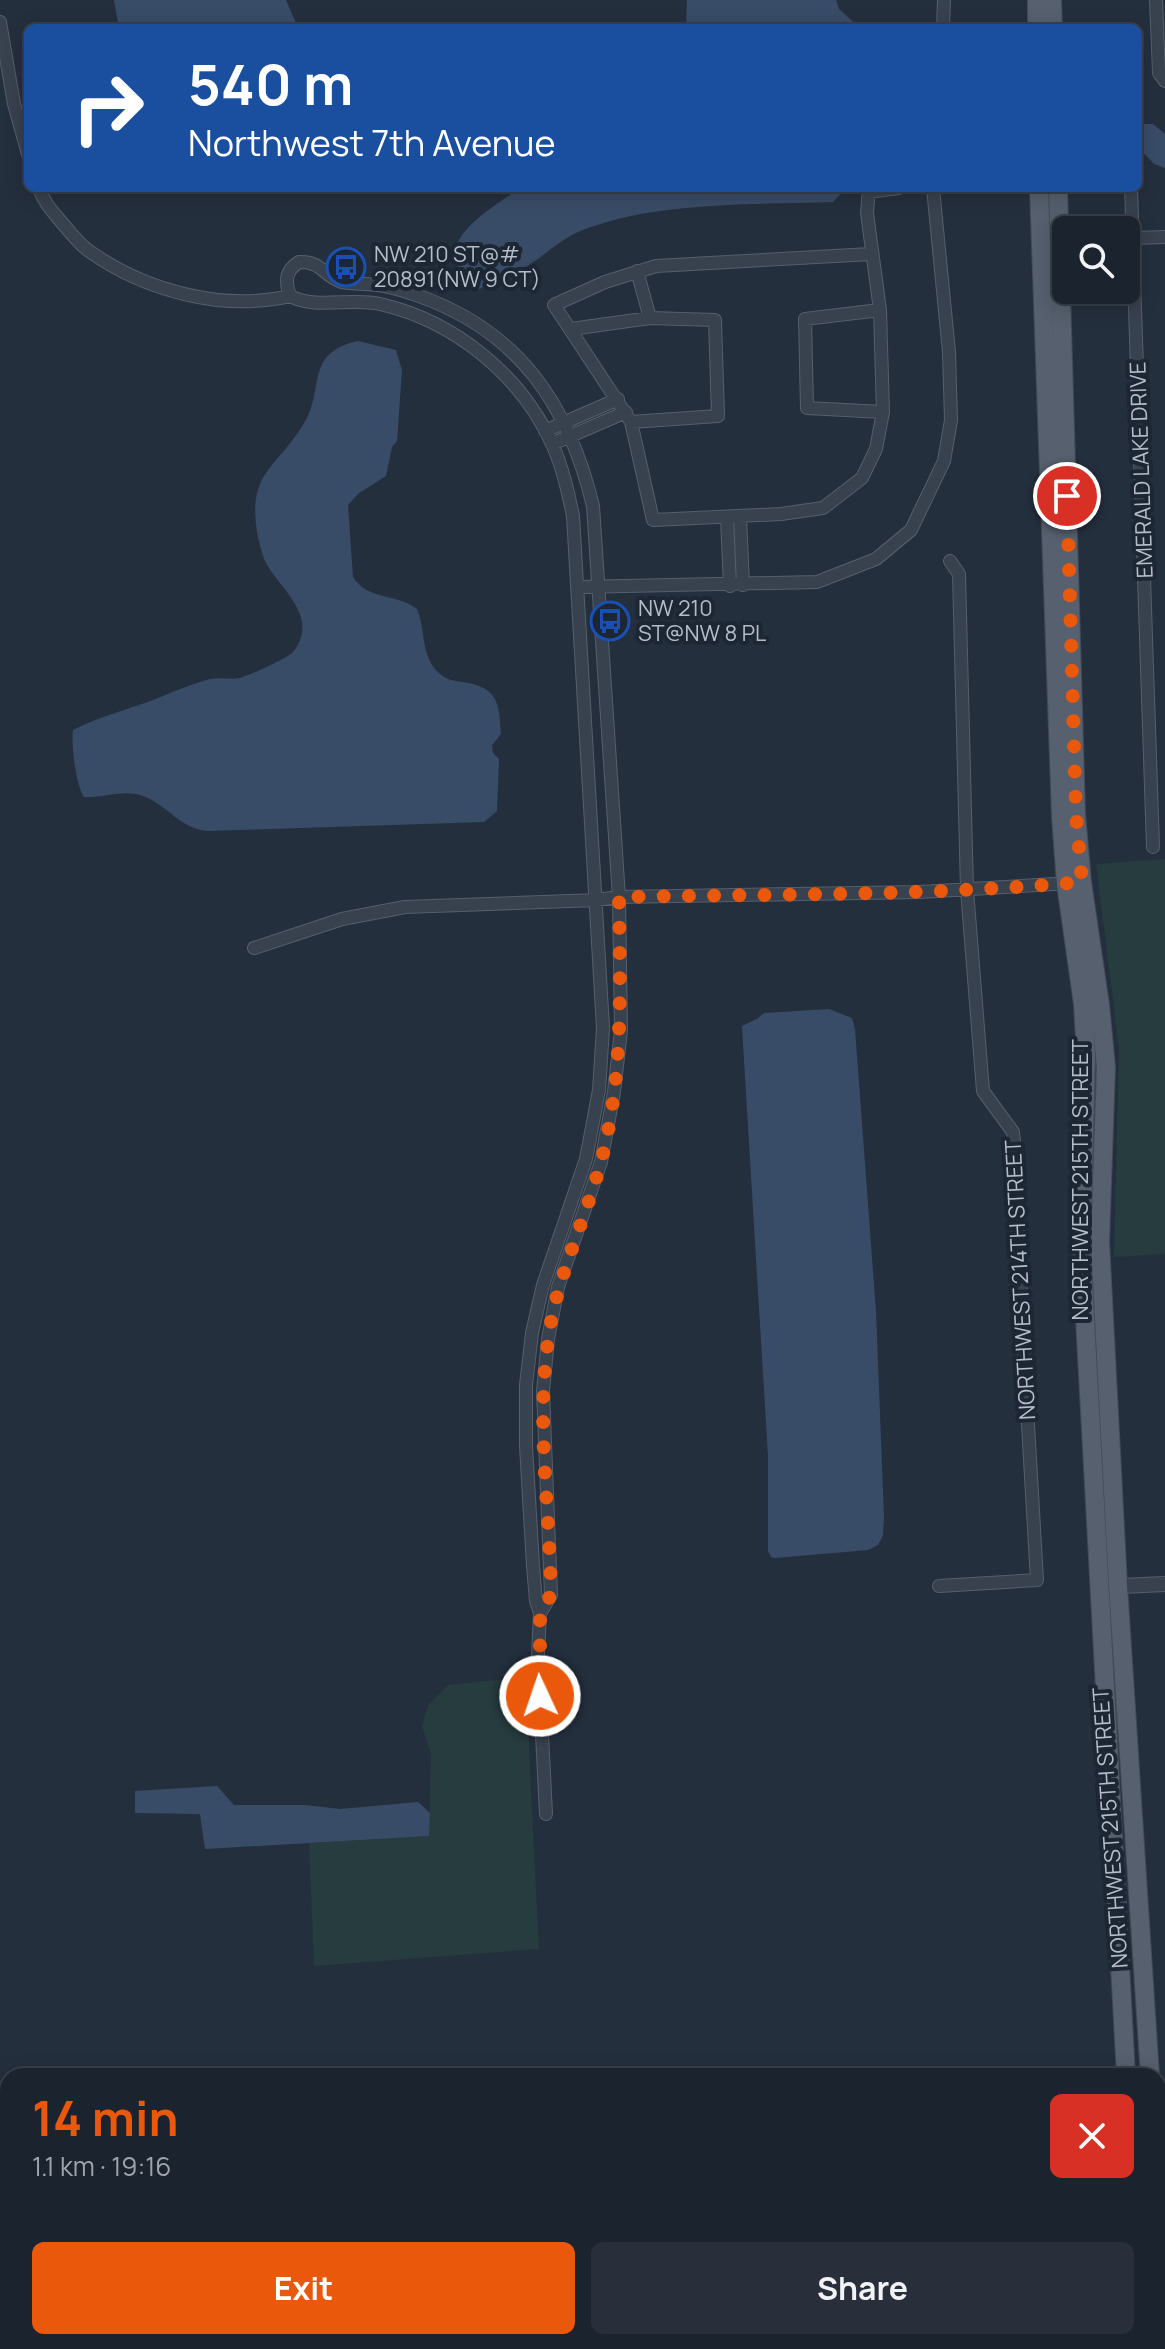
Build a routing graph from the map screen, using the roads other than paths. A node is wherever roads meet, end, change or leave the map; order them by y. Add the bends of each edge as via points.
1 (944, 0) edge
2 (1037, 0) edge
3 (1052, 0) edge
4 (1156, 0) edge
5 (0, 22) edge
6 (943, 24) edge
7 (1037, 24) edge
8 (1053, 24) edge
9 (1165, 81) edge
10 (24, 142) edge
11 (40, 192) edge
12 (869, 192) edge
13 (933, 192) edge
14 (1039, 192) edge
15 (1058, 192) edge
16 (1131, 192) edge
17 (1133, 216) edge
18 (1165, 237) edge
19 (1140, 238) edge
20 (871, 254) junction
21 (637, 271) junction
22 (290, 296) junction
23 (1137, 304) edge
24 (880, 310) junction
25 (650, 318) junction
26 (571, 329) junction
27 (618, 399) junction
28 (883, 412) junction
29 (629, 417) junction
30 (564, 422) junction
31 (545, 431) junction
32 (571, 435) junction
33 (552, 444) junction
34 (734, 517) junction
35 (950, 561) dead end
36 (736, 585) junction
37 (578, 587) junction
38 (598, 587) junction
39 (1158, 800) edge
40 (1153, 847) dead end
41 (1074, 883) junction
42 (967, 890) junction
43 (619, 897) junction
44 (597, 900) junction
45 (254, 948) dead end
46 (1165, 1584) edge
47 (939, 1586) dead end
48 (1109, 1587) junction
49 (540, 1613) junction
50 (546, 1814) dead end
51 (1142, 1936) junction
52 (1119, 1937) junction
53 (1126, 2068) edge
54 (1150, 2068) edge

1 - 6 street
2 - 7 main road
3 - 8 main road
4 - 9 street via 1159,73
5 - 10 street
11 - 22 street via 86,249 139,280 213,300
12 - 20 street
13 - 36 street via 951,420 944,461 911,530 876,559 817,582
14 - 41 main road, NORTHWEST 215TH STREET via 1061,816
15 - 41 main road, NORTHWEST 215TH STREET
16 - 17 street, EMERALD LAKE DRIVE
18 - 19 street
20 - 21 street
20 - 24 street
21 - 25 street
21 - 26 street via 554,305
22 - 30 street via 287,274 299,262 309,261 340,281 383,286 450,310 490,334 521,362 541,383
22 - 31 street via 316,303 379,304 433,324 467,342 502,371 522,392
23 - 39 street, EMERALD LAKE DRIVE
24 - 28 street
24 - 28 street via 805,319 807,408
25 - 26 street
25 - 29 street via 715,320 718,416
26 - 27 street
27 - 29 street
27 - 30 street
28 - 34 street via 876,449 862,478 823,508
29 - 32 street
29 - 34 street via 653,520
30 - 31 street
30 - 32 street
31 - 33 street
32 - 33 street
32 - 38 street via 593,506
33 - 37 street via 573,516
34 - 36 street
35 - 42 street, NORTHWEST 214TH STREET via 959,574
36 - 38 street
37 - 38 street
37 - 44 street
38 - 43 street
39 - 40 street, EMERALD LAKE DRIVE
41 - 42 street
41 - 48 main road, NORTHWEST 215TH STREET via 1100,1005 1106,1067 1100,1242
42 - 43 street
42 - 47 street, NORTHWEST 214TH STREET via 983,1091 1013,1132 1037,1580
43 - 44 street
43 - 49 street via 621,1031 614,1092 601,1162 558,1287 548,1339 543,1391 551,1595
44 - 45 street via 405,907 342,919
44 - 49 street via 603,1028 599,1090 586,1159 543,1285 526,1385 533,1566
46 - 48 street
48 - 51 main road, NORTHWEST 215TH STREET
48 - 52 main road, NORTHWEST 215TH STREET
49 - 50 street
51 - 52 main road
51 - 54 main road, NORTHWEST 215TH STREET
52 - 53 main road, NORTHWEST 215TH STREET

